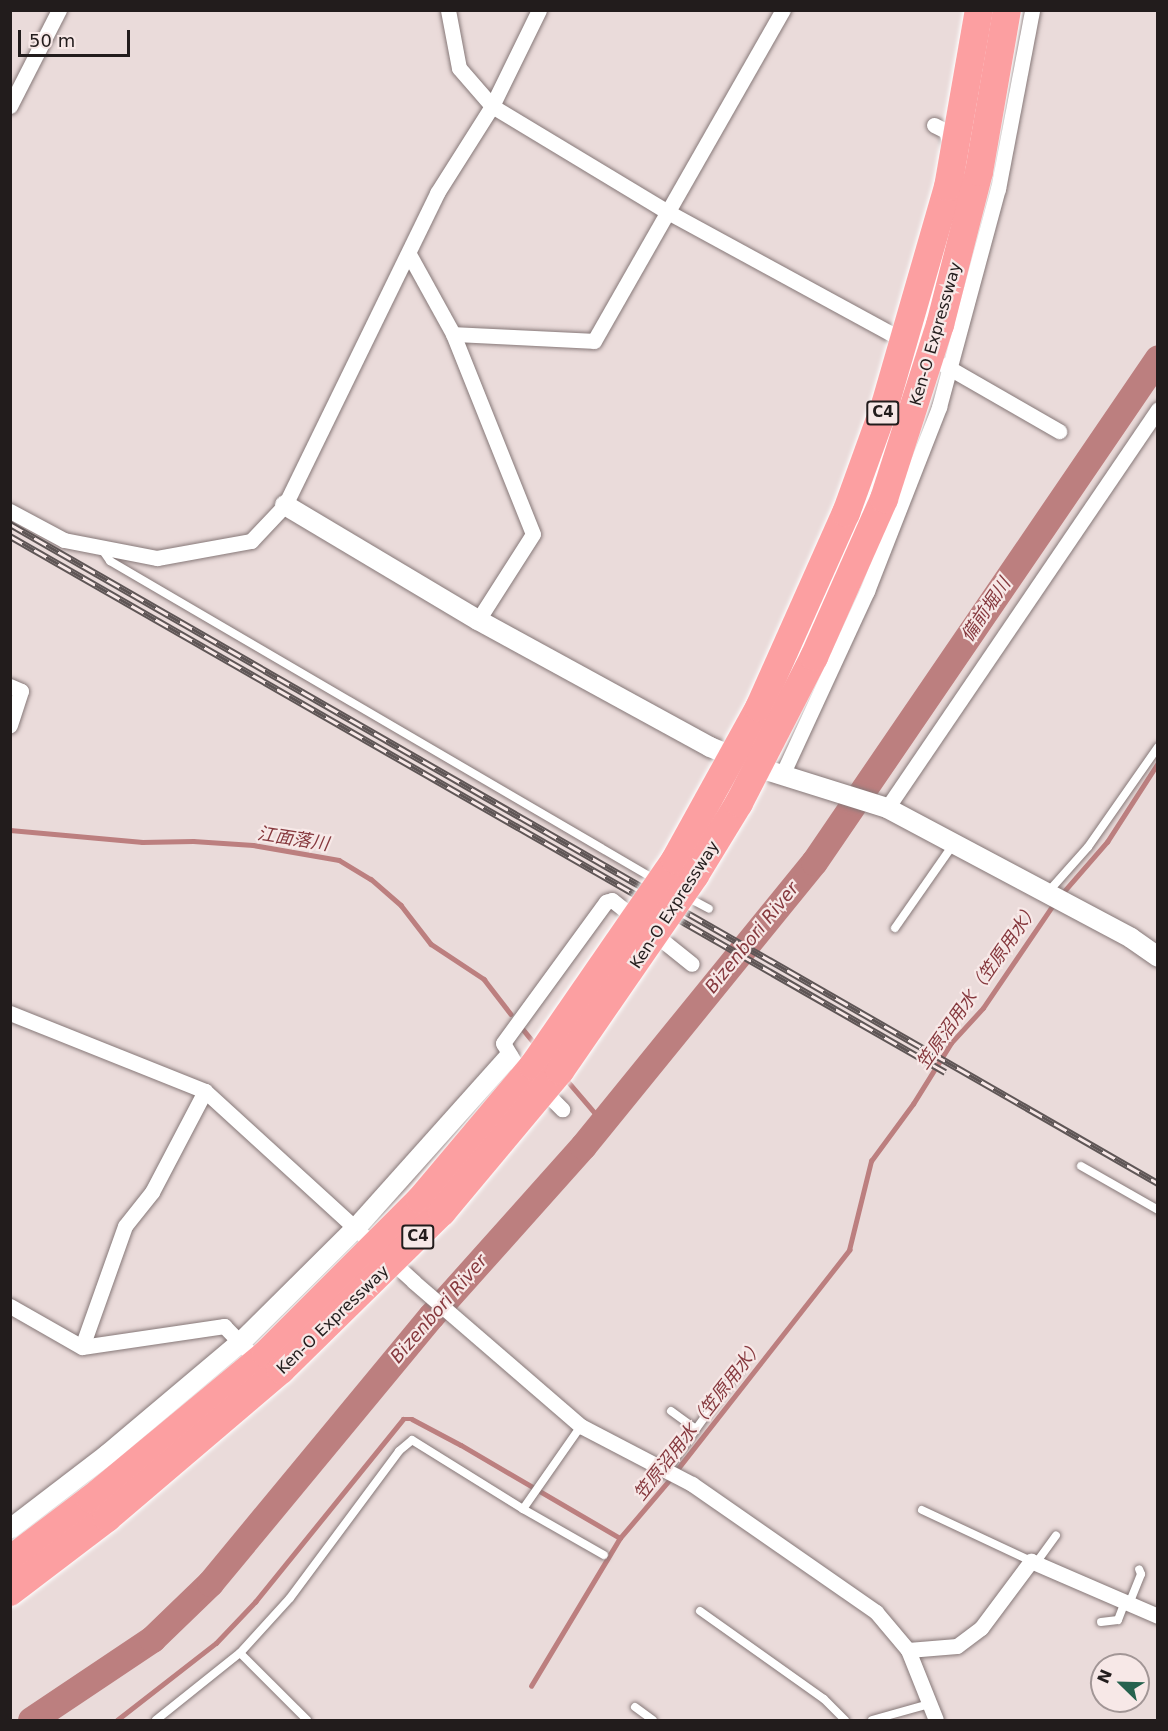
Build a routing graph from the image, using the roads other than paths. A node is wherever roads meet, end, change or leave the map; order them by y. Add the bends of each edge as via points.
1 (59, 10) edge
2 (448, 10) edge
3 (539, 10) edge
4 (783, 10) edge
5 (979, 10) edge
6 (1007, 10) edge
7 (1032, 10) edge
8 (10, 106) edge
9 (492, 106) junction
10 (934, 125) dead end
11 (998, 189) junction
12 (666, 212) junction
13 (410, 256) junction
14 (453, 334) junction
15 (951, 369) junction
16 (1158, 409) edge
17 (1059, 431) dead end
18 (285, 505) junction
19 (10, 511) edge
20 (100, 547) junction
21 (478, 620) junction
22 (10, 686) edge
23 (10, 725) edge
24 (1158, 747) edge
25 (782, 775) junction
26 (885, 808) junction
27 (955, 842) junction
28 (1054, 898) junction
29 (709, 909) dead end
30 (895, 928) dead end
31 (1158, 957) edge
32 (692, 964) dead end
33 (10, 1013) edge
34 (509, 1057) junction
35 (205, 1091) junction
36 (562, 1109) dead end
37 (1081, 1166) dead end
38 (1158, 1210) edge
39 (356, 1228) junction
40 (10, 1306) edge
41 (240, 1343) junction
42 (82, 1347) junction
43 (742, 1365) dead end
44 (268, 1371) dead end
45 (671, 1411) dead end
46 (581, 1426) junction
47 (696, 1429) junction
48 (666, 1471) junction
49 (524, 1509) junction
50 (922, 1510) dead end
51 (10, 1528) edge
52 (1056, 1535) dead end
53 (604, 1555) dead end
54 (10, 1560) edge
55 (1033, 1562) junction
56 (1139, 1569) dead end
57 (10, 1592) edge
58 (1127, 1603) junction
59 (700, 1611) dead end
60 (1158, 1616) edge
61 (1101, 1622) dead end
62 (908, 1650) junction
63 (240, 1653) junction
64 (929, 1704) junction
65 (635, 1707) dead end
66 (156, 1720) edge
67 (307, 1720) edge
68 (653, 1720) edge
69 (845, 1720) edge
70 (872, 1720) edge
71 (936, 1720) edge

1 - 8 street
2 - 9 street via 459,68
3 - 9 street
4 - 12 street
5 - 54 highway, Ken-O Expressway / C4, bridge via 948,188 882,416 846,513 759,708 675,860 533,1066 412,1208 266,1354 118,1477
6 - 57 highway, Ken-O Expressway / C4, bridge via 979,172 943,315 884,499 805,676 739,803 695,875 560,1071 442,1212 281,1370 116,1510
7 - 11 street
9 - 12 street
9 - 13 street via 437,193
10 - 11 street via 945,131 960,177
11 - 15 street
12 - 14 street via 594,341
12 - 15 street via 882,327
13 - 14 street
13 - 18 street
14 - 21 street via 533,534
15 - 17 street
15 - 25 street via 867,591
16 - 26 street
18 - 20 street via 251,542 157,558
18 - 21 street
19 - 20 street via 64,540
20 - 29 lane via 110,561
21 - 25 street via 710,747
22 - 23 street via 21,692
24 - 28 lane
25 - 26 street
26 - 27 street
27 - 28 street
27 - 30 lane
28 - 31 street via 1131,938
32 - 34 street via 612,900 606,902 502,1043
33 - 35 street
34 - 36 street
34 - 39 street
35 - 39 street
35 - 42 street via 152,1192 125,1226
37 - 38 lane
39 - 41 street
39 - 46 street
40 - 42 street
41 - 42 street via 224,1326
41 - 44 street
41 - 51 street via 108,1454
43 - 47 lane
45 - 47 lane
46 - 48 street
46 - 49 lane
47 - 48 lane
48 - 62 street via 692,1484 876,1612
49 - 53 lane
49 - 63 lane via 412,1440 399,1451 290,1598
50 - 55 lane
52 - 55 lane
55 - 58 street
55 - 62 street via 981,1628 957,1646
56 - 58 lane via 1141,1574
58 - 60 street
58 - 61 lane via 1118,1620
59 - 69 lane via 824,1699
62 - 64 street
63 - 66 lane
63 - 67 lane
64 - 70 lane
64 - 71 street
65 - 68 lane

